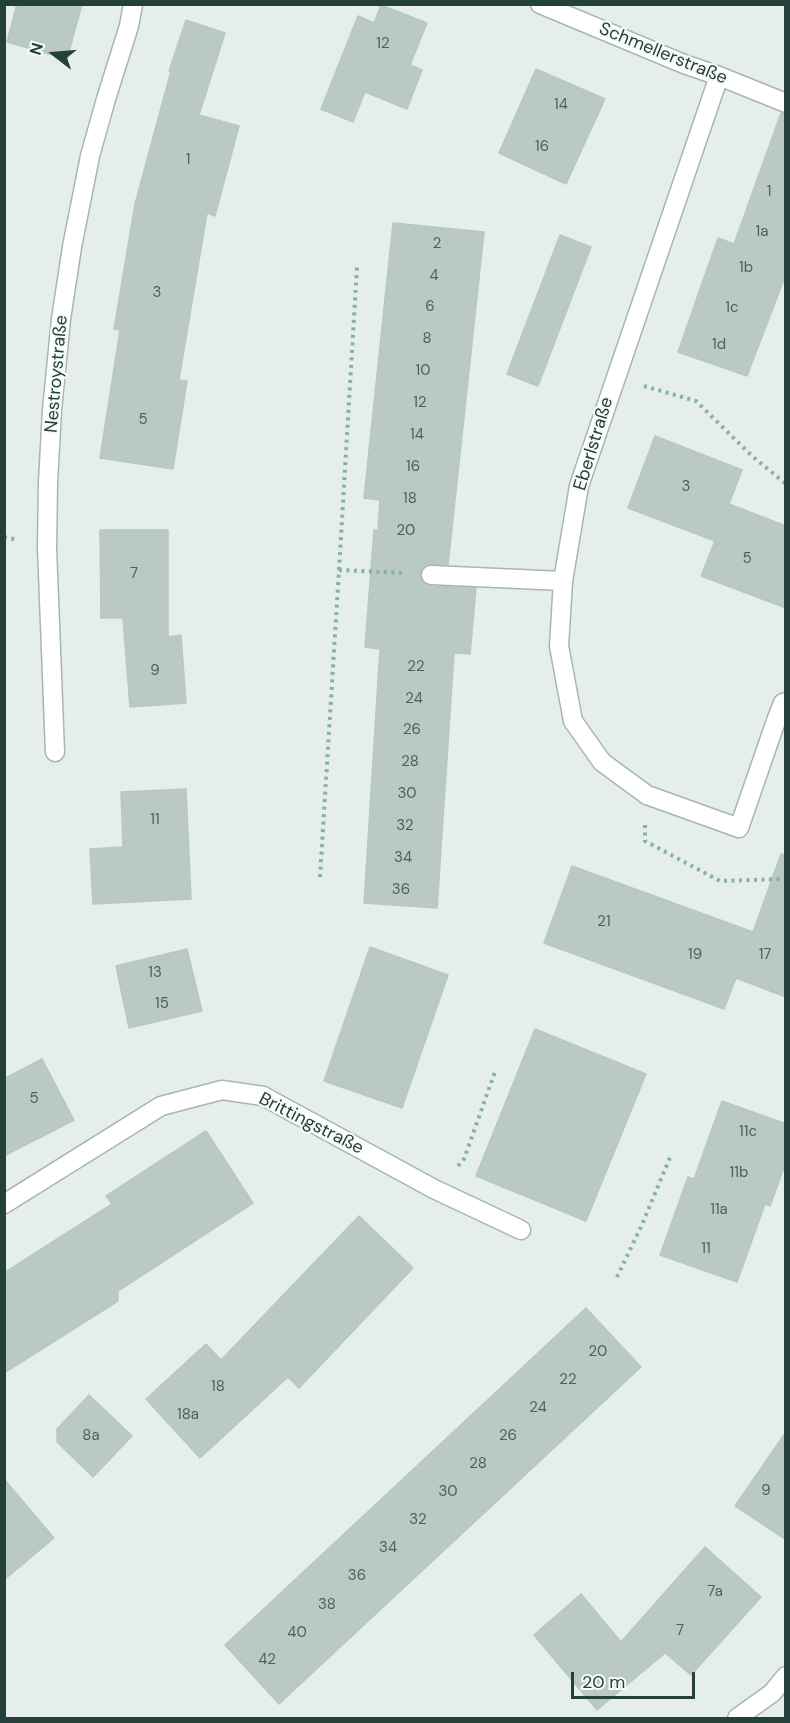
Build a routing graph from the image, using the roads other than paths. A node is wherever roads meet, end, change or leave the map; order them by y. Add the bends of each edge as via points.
1 (133, 4) edge
2 (540, 4) edge
3 (719, 76) junction
4 (786, 103) edge
5 (431, 575) road end
6 (563, 581) junction
7 (786, 702) edge
8 (55, 752) dead end
9 (4, 1204) edge
10 (521, 1230) dead end
11 (786, 1676) edge
12 (737, 1719) edge

1 - 8 street, Nestroystraße via 90,156 61,319 47,526
2 - 3 street, Schmellerstraße
3 - 4 street, Schmellerstraße
3 - 6 street, Eberlstraße via 579,486
5 - 6 street
6 - 7 street, Eberlstraße via 559,646 573,721 602,762 647,795 739,828
9 - 10 street, Brittingstraße via 161,1106 222,1090 263,1096 434,1189
11 - 12 street via 772,1693

